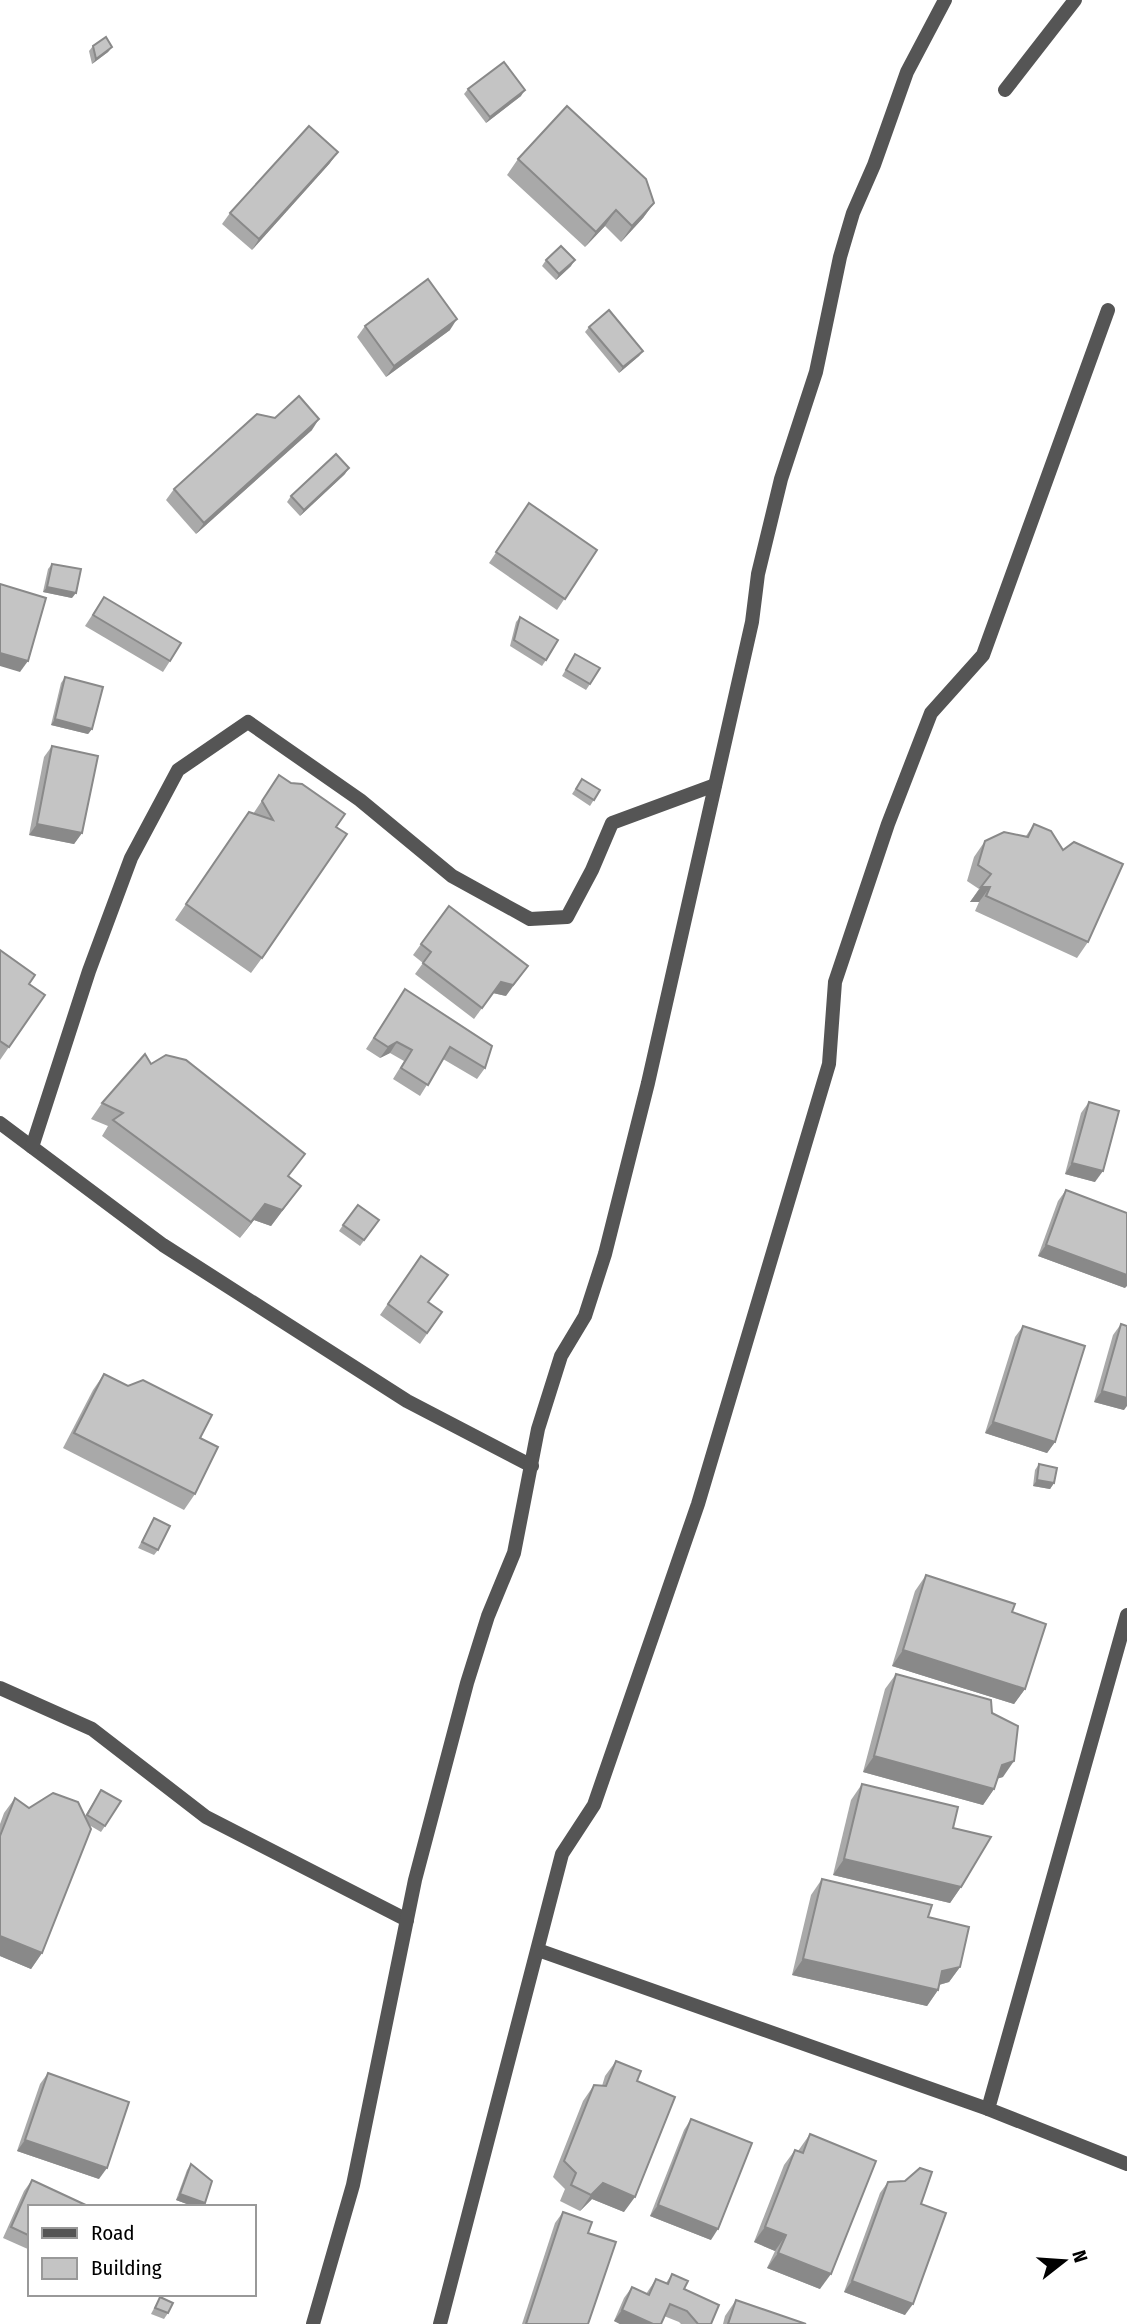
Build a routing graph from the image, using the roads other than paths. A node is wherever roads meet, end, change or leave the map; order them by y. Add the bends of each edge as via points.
1 (945, 0) edge
2 (1075, 0) edge
3 (1004, 90) dead end
4 (1108, 310) dead end
5 (715, 785) junction
6 (0, 1123) edge
7 (32, 1147) junction
8 (532, 1466) junction
9 (1127, 1615) edge
10 (0, 1688) edge
11 (407, 1920) junction
12 (538, 1950) junction
13 (988, 2109) junction
14 (1127, 2164) edge
15 (313, 2324) edge
16 (440, 2324) edge

1 - 5 street via 907,72 840,257 816,372 775,502
2 - 3 street
4 - 12 street via 983,655 930,713 888,824 835,982 829,1064 698,1504 594,1805 562,1854
5 - 7 street via 612,823 567,917 530,919 452,876 360,800 248,722 178,770 131,858
5 - 8 street via 649,1083 605,1254 585,1316 561,1356 538,1429
6 - 7 street
7 - 8 street via 163,1245 407,1401
8 - 11 street via 514,1553 467,1683
9 - 13 street
10 - 11 street via 92,1729 206,1817
11 - 15 street via 353,2185
12 - 13 street
12 - 16 street
13 - 14 street

